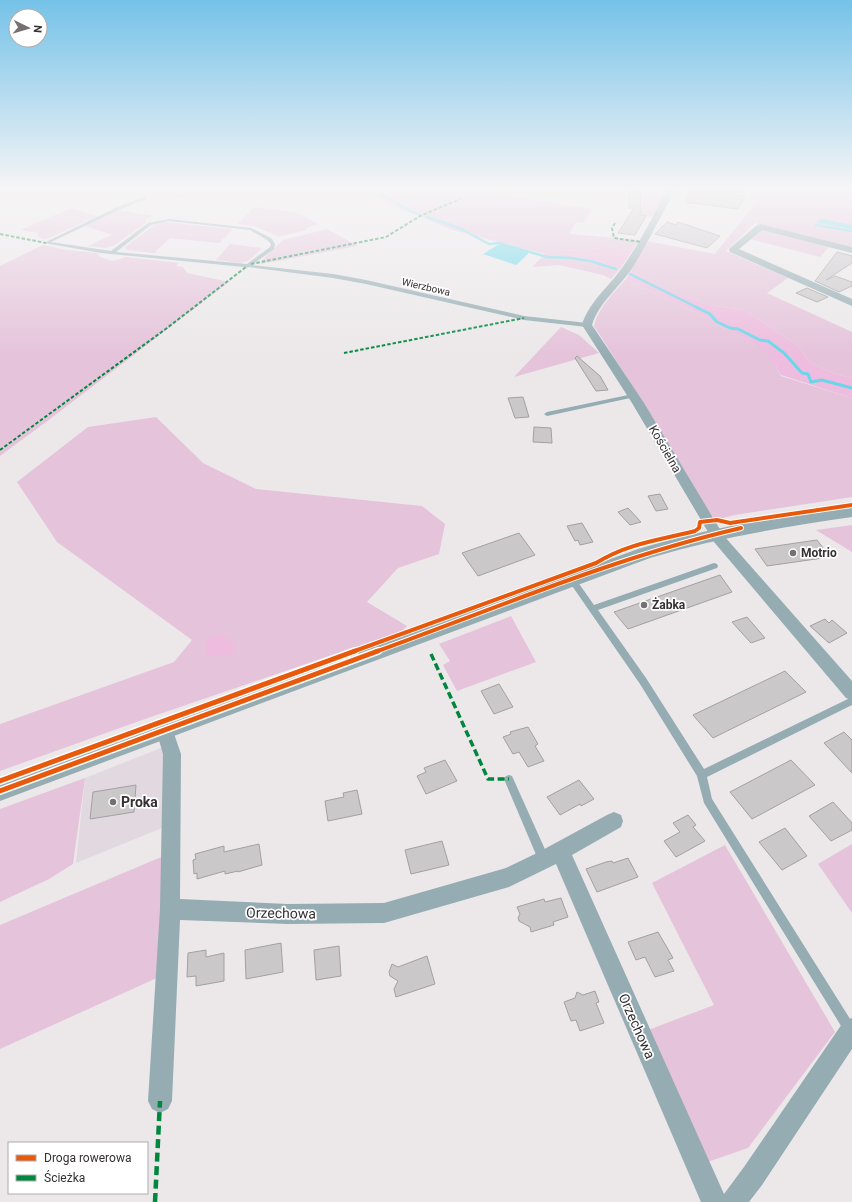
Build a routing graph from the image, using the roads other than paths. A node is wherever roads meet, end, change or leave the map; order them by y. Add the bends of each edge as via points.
1 (52, 244) edge
2 (124, 244) edge
3 (273, 244) edge
4 (640, 244) edge
5 (740, 244) edge
6 (828, 244) edge
7 (852, 250) edge
8 (112, 253) junction
9 (246, 267) junction
10 (852, 303) edge
11 (587, 325) junction
12 (633, 396) junction
13 (546, 414) dead end
14 (852, 511) edge
15 (715, 533) junction
16 (714, 566) dead end
17 (572, 580) junction
18 (593, 609) junction
19 (852, 693) edge
20 (852, 701) edge
21 (165, 730) junction
22 (702, 775) junction
23 (509, 779) dead end
24 (0, 791) edge
25 (614, 821) dead end
26 (552, 855) junction
27 (170, 909) junction
28 (851, 1030) edge
29 (160, 1101) dead end
30 (714, 1202) edge
31 (733, 1202) edge

1 - 8 lane, Wierzbowa
2 - 8 lane
3 - 9 lane via 272,248
4 - 11 street via 628,267 601,300
5 - 10 street via 733,250
6 - 7 street
8 - 9 lane, Wierzbowa
9 - 11 lane, Wierzbowa via 339,277 524,318
11 - 12 street, Kościelna
12 - 13 lane
12 - 15 street, Kościelna
14 - 15 street
15 - 17 street via 644,553
15 - 19 street, Kościelna
16 - 18 lane
17 - 18 lane
17 - 21 street
18 - 22 lane via 643,681
20 - 22 lane
21 - 24 street
21 - 27 street via 172,754
22 - 28 lane via 707,800
23 - 26 lane
25 - 26 street, Orzechowa
26 - 27 street, Orzechowa via 509,877 384,913 288,914
26 - 30 street, Orzechowa
27 - 29 street
28 - 31 street

